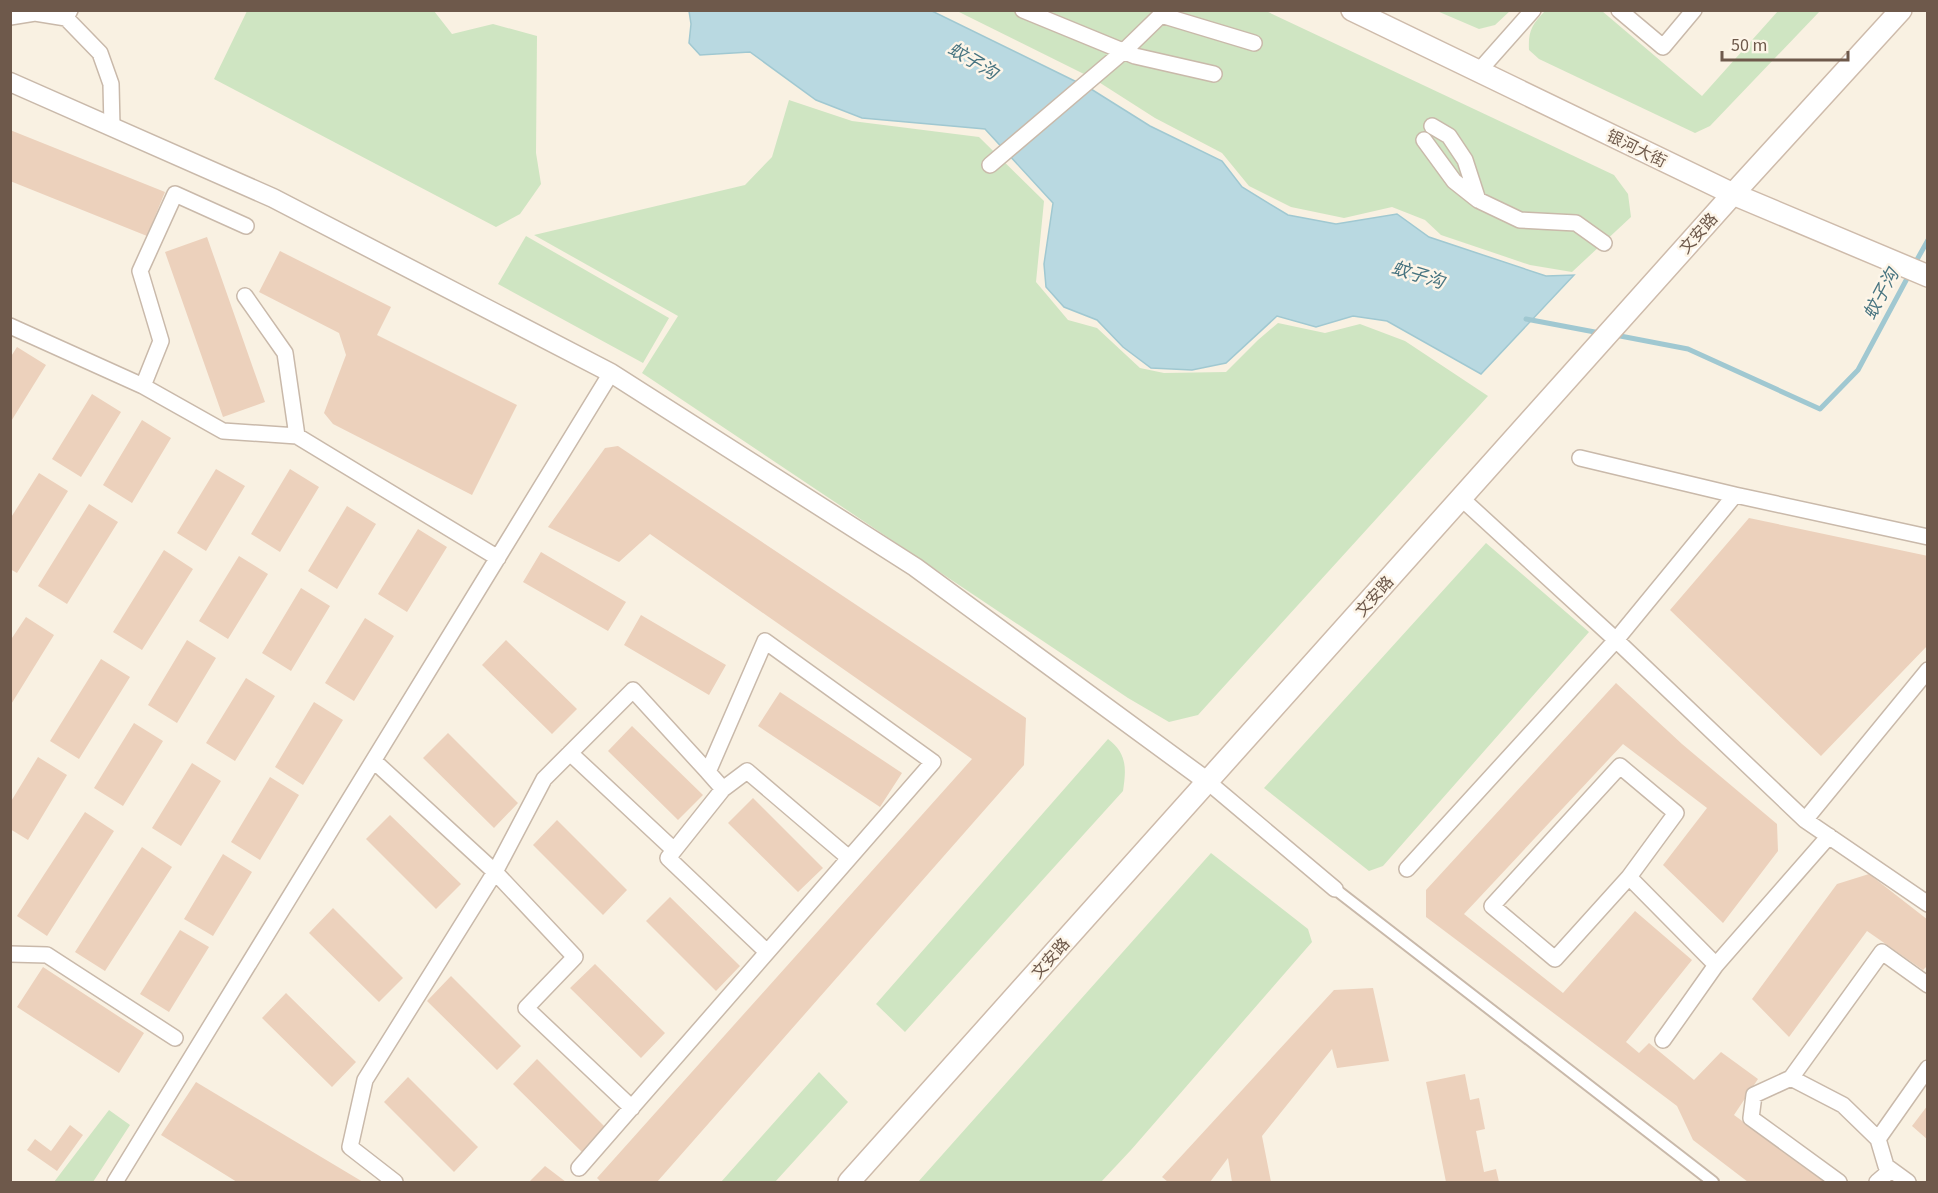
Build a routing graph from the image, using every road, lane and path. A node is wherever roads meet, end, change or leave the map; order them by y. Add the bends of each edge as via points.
1 (1023, 10) edge
2 (1352, 10) edge
3 (1533, 10) edge
4 (1619, 10) edge
5 (1694, 10) edge
6 (1901, 10) edge
7 (1154, 13) edge
8 (68, 14) edge
9 (10, 17) edge
10 (1254, 43) dead end
11 (1124, 51) junction
12 (1478, 72) junction
13 (1214, 74) dead end
14 (10, 82) edge
15 (1432, 126) dead end
16 (112, 127) junction
17 (1424, 140) dead end
18 (990, 165) dead end
19 (1733, 194) junction
20 (1478, 200) junction
21 (246, 226) dead end
22 (1604, 243) dead end
23 (1917, 271) edge
24 (245, 296) dead end
25 (10, 326) edge
26 (611, 373) junction
27 (143, 386) junction
28 (297, 436) junction
29 (1580, 458) dead end
30 (1735, 495) junction
31 (1461, 498) junction
32 (1928, 537) edge
33 (498, 558) junction
34 (1616, 640) junction
35 (1928, 670) edge
36 (570, 753) junction
37 (374, 761) junction
38 (708, 772) junction
39 (1208, 782) junction
40 (723, 789) junction
41 (1805, 820) junction
42 (1829, 836) junction
43 (674, 850) junction
44 (849, 858) junction
45 (1407, 869) dead end
46 (495, 872) junction
47 (1629, 877) junction
48 (1335, 889) joint
49 (1928, 904) edge
50 (768, 952) junction
51 (10, 954) edge
52 (1716, 964) junction
53 (1928, 985) edge
54 (175, 1038) dead end
55 (1663, 1040) dead end
56 (1928, 1068) edge
57 (1791, 1078) junction
58 (632, 1108) junction
59 (1878, 1139) junction
60 (579, 1168) dead end
61 (1890, 1170) junction
62 (116, 1182) edge
63 (395, 1182) edge
64 (849, 1182) edge
65 (1713, 1182) edge
66 (1839, 1182) edge
67 (1877, 1182) edge
68 (1908, 1182) edge

1 - 11 street
2 - 12 main road, 银河大街
3 - 12 street
4 - 5 street via 1663,47
6 - 19 main road, 文安路
7 - 10 street
7 - 11 street
8 - 9 street
8 - 16 street via 100,53 111,84
11 - 13 street
11 - 18 street
12 - 19 main road, 银河大街
14 - 16 street
15 - 20 street via 1449,136 1465,160
16 - 26 street via 273,198
17 - 20 street via 1454,181
19 - 23 main road, 银河大街
19 - 31 main road, 文安路
20 - 22 street via 1520,220 1576,223
21 - 27 street via 175,194 140,272 161,341
24 - 28 street via 285,353
25 - 27 street
26 - 33 street
26 - 39 street via 915,567
27 - 28 street via 223,430
28 - 33 street
29 - 30 street
30 - 32 street
30 - 34 street
31 - 34 street
31 - 39 main road, 文安路
33 - 37 street
34 - 41 street
34 - 45 street
35 - 41 street
36 - 38 street via 633,690
36 - 43 street
36 - 46 street via 544,779
37 - 46 street
37 - 62 street
38 - 40 street
38 - 44 street via 765,641 933,762
39 - 48 street
39 - 64 main road, 文安路
40 - 43 street
40 - 44 street via 747,771
41 - 42 street
42 - 49 street
42 - 52 street
43 - 50 street via 668,858
44 - 50 street
46 - 58 street via 575,957 526,1008
46 - 63 street via 365,1080 350,1147
47 - 47 street via 1676,813 1620,766 1492,906 1555,959
47 - 52 street
48 - 65 street
50 - 58 street
51 - 54 street via 48,955
52 - 55 street
53 - 57 street via 1882,952
56 - 59 street
57 - 59 street via 1843,1105
57 - 66 street via 1754,1095 1751,1118
58 - 60 street
59 - 61 street
61 - 67 street
61 - 68 street

